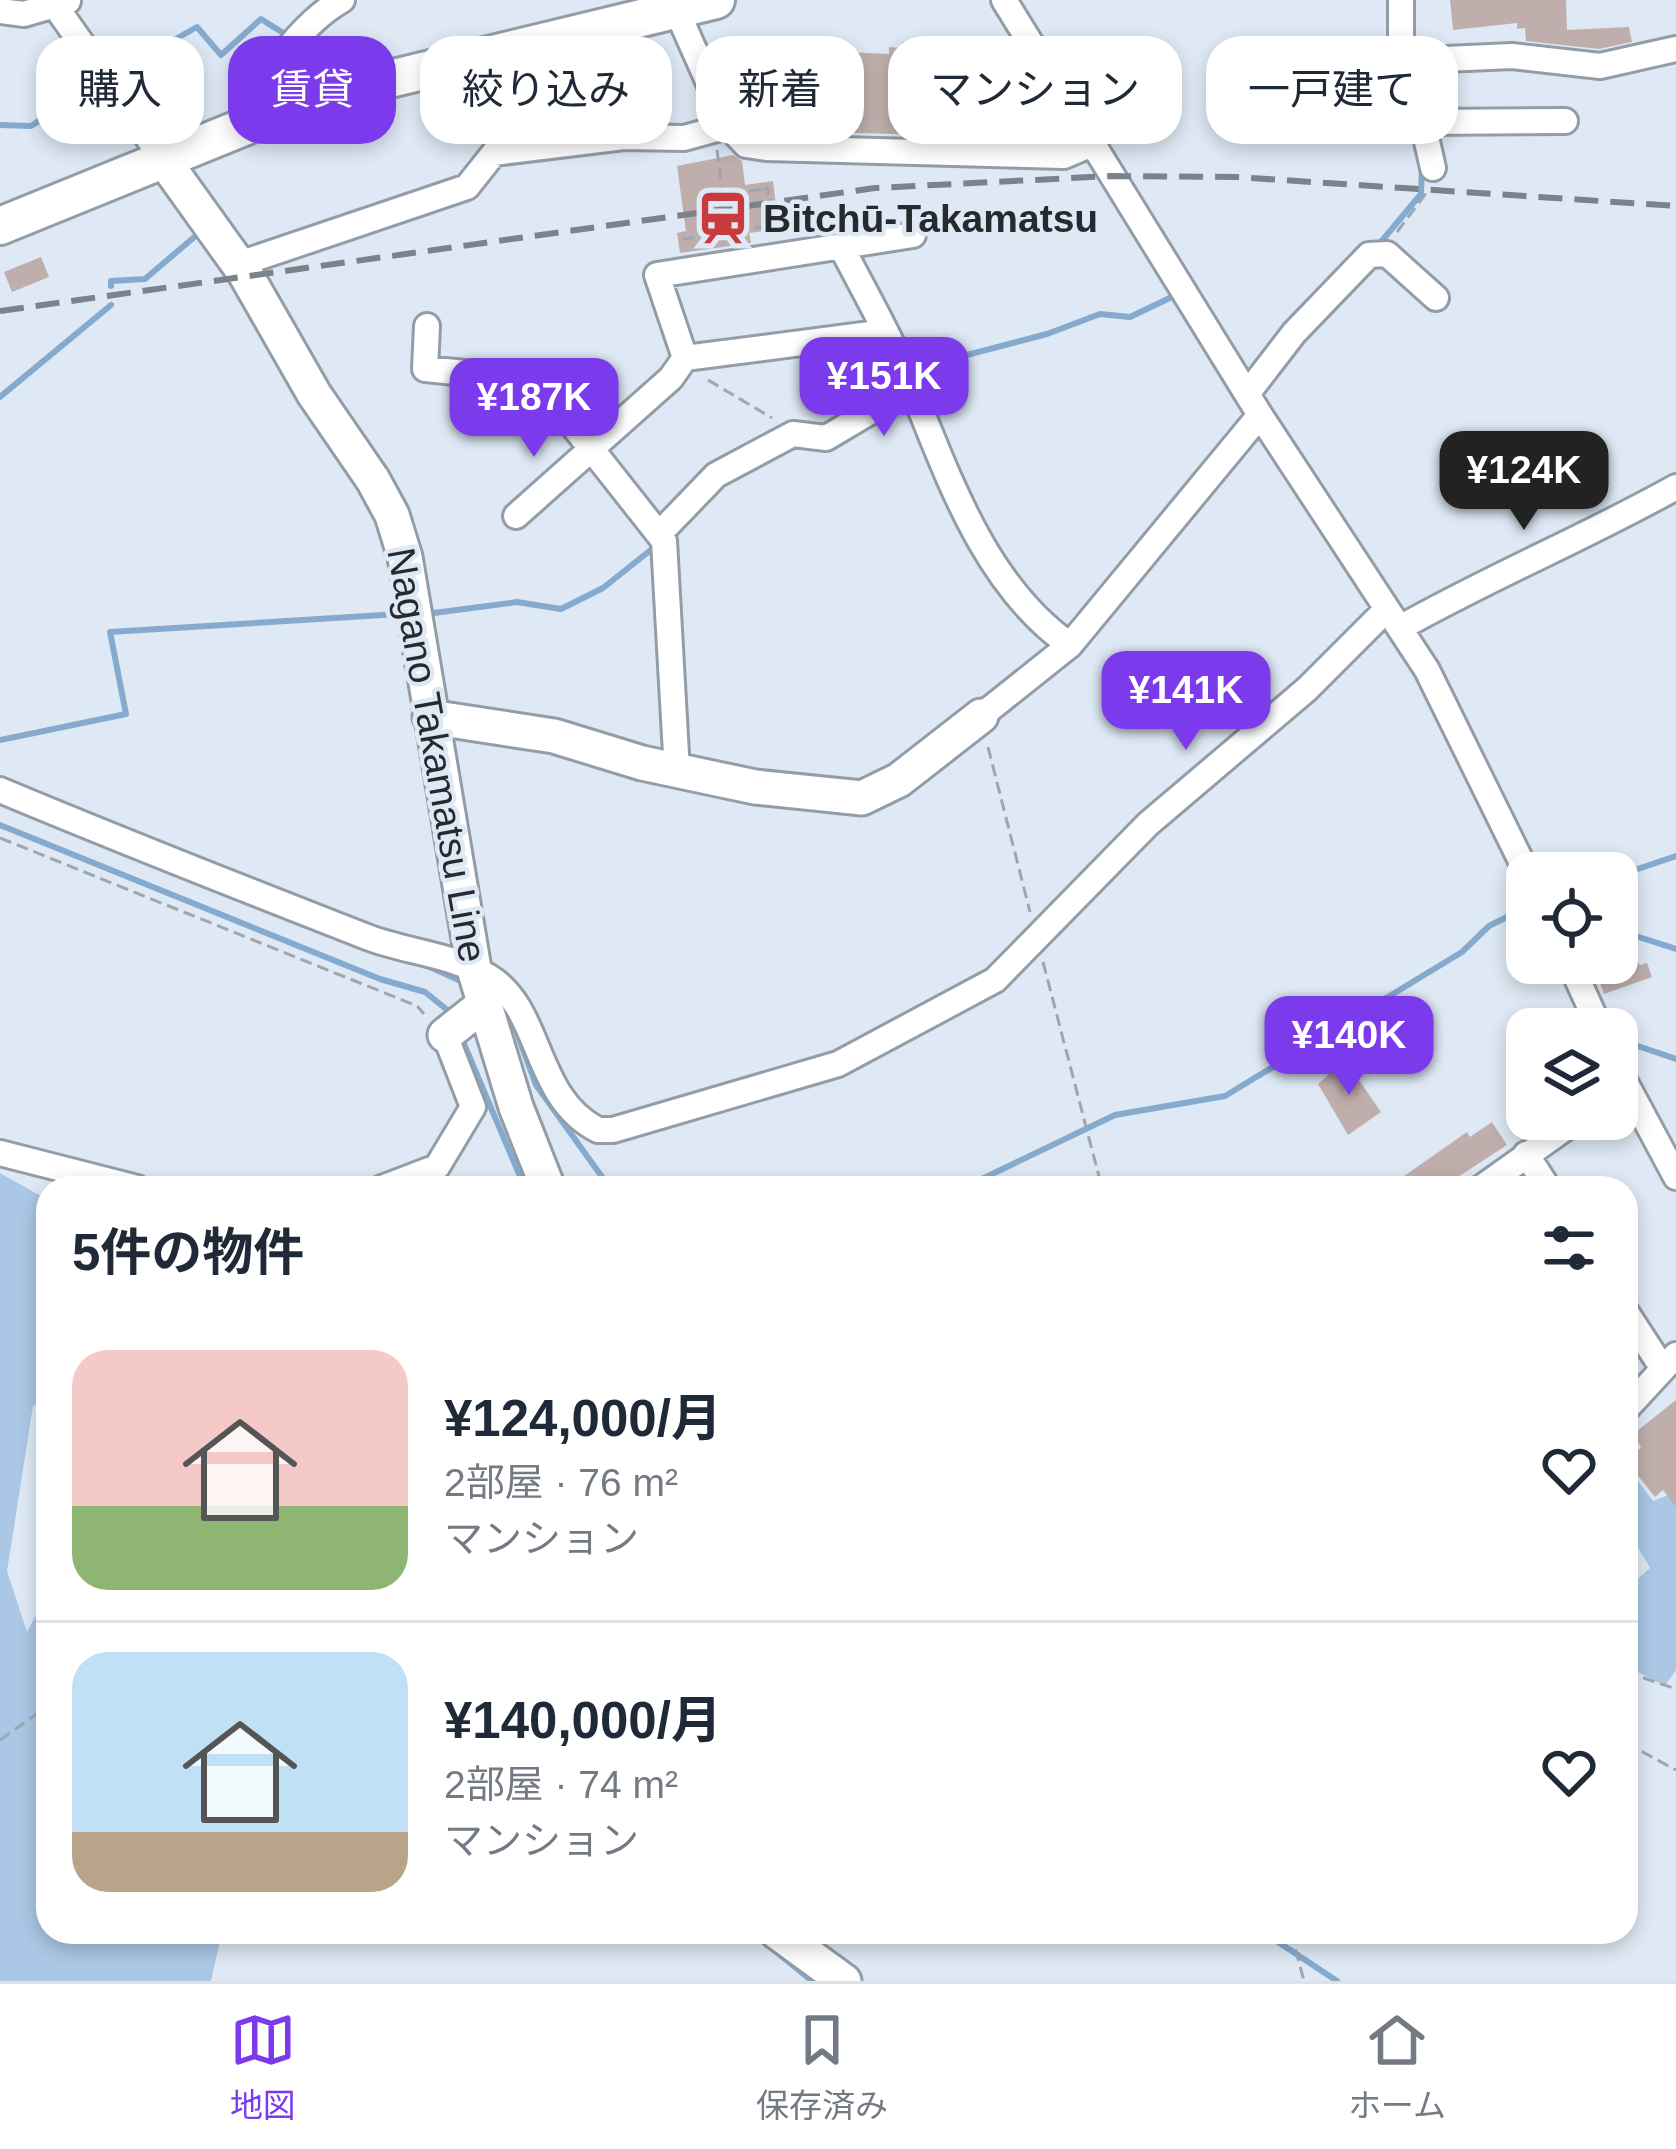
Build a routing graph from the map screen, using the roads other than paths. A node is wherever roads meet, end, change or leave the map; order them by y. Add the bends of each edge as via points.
1 (342, 0) edge
2 (716, 0) edge
3 (1004, 0) edge
4 (1401, 0) edge
5 (63, 4) edge
6 (674, 4) edge
7 (0, 10) edge
8 (297, 36) edge
9 (1401, 36) edge
10 (1676, 49) edge
11 (696, 54) edge
12 (1458, 55) edge
13 (396, 77) edge
14 (1565, 121) dead end
15 (1458, 122) edge
16 (228, 134) edge
17 (696, 135) edge
18 (745, 144) edge
19 (1427, 144) edge
20 (1090, 145) junction
21 (164, 162) junction
22 (1432, 168) road end
23 (0, 226) edge
24 (913, 235) dead end
25 (841, 246) junction
26 (239, 264) junction
27 (1436, 298) dead end
28 (427, 326) dead end
29 (886, 332) junction
30 (682, 363) junction
31 (908, 379) junction
32 (1254, 412) junction
33 (592, 448) junction
34 (1676, 487) edge
35 (516, 516) dead end
36 (662, 536) junction
37 (1388, 616) junction
38 (1070, 646) junction
39 (981, 716) joint
40 (430, 717) junction
41 (677, 772) junction
42 (0, 790) edge
43 (1518, 852) edge
44 (474, 969) junction
45 (461, 1023) junction
46 (1638, 1113) edge
47 (1547, 1140) edge
48 (0, 1154) edge
49 (1526, 1154) junction
50 (89, 1176) edge
51 (413, 1176) edge
52 (542, 1176) edge
53 (1497, 1176) edge
54 (1540, 1176) edge
55 (1676, 1177) edge
56 (1638, 1326) edge
57 (1669, 1362) edge
58 (1638, 1396) edge
59 (793, 1944) edge
60 (844, 1981) edge

1 - 8 street
2 - 6 highway
3 - 20 street
4 - 9 street
5 - 7 street via 24,14
5 - 21 street
6 - 11 street
6 - 13 highway
10 - 12 street via 1600,66
14 - 15 street
16 - 21 highway
17 - 26 street via 494,153 467,187
18 - 20 street via 1064,155
19 - 22 street
20 - 32 street
21 - 23 highway
21 - 26 main road, Nagano Takamatsu Line
24 - 25 street
25 - 29 street
25 - 30 street via 658,275
26 - 40 main road, Nagano Takamatsu Line via 392,515
27 - 32 street via 1380,251 1320,304
28 - 33 street via 424,369 537,380
29 - 30 street
29 - 31 street
30 - 33 street
31 - 36 street via 826,438 793,434 716,475
31 - 38 street via 934,453 985,547 1039,624
32 - 37 street
32 - 38 street
33 - 35 street
33 - 36 street
34 - 37 street via 1563,549
36 - 41 street
37 - 43 street via 1427,670
37 - 44 street via 1148,824 994,980 838,1064 598,1130 551,1082 509,994
38 - 39 street
39 - 41 main road via 899,780 862,798
40 - 41 main road via 554,736
40 - 44 main road, Nagano Takamatsu Line
42 - 44 street via 391,946
44 - 45 main road, Nagano Takamatsu Line
45 - 51 street via 473,1107 436,1167
45 - 52 main road, Nagano Takamatsu Line
46 - 55 street
47 - 49 street
48 - 50 street
49 - 53 street
49 - 54 street
56 - 57 street
57 - 58 street
59 - 60 main road

